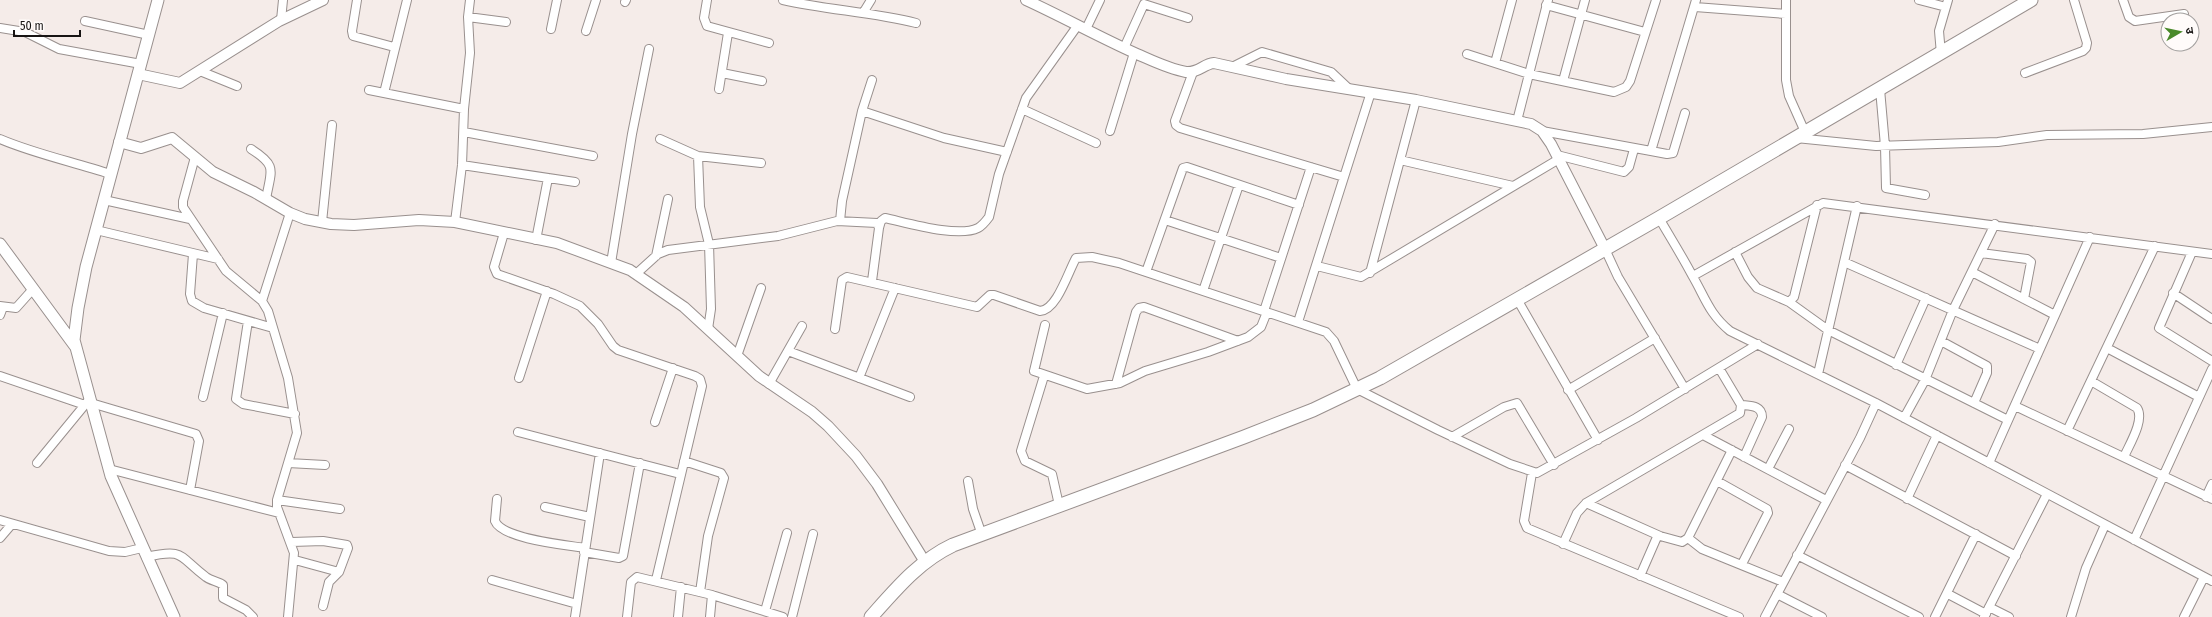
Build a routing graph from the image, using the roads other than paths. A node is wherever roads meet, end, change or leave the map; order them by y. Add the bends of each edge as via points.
1 (158, 0) edge
2 (283, 0) edge
3 (323, 0) edge
4 (357, 0) edge
5 (407, 0) edge
6 (470, 0) edge
7 (557, 0) edge
8 (596, 0) edge
9 (707, 0) edge
10 (783, 0) edge
11 (871, 0) edge
12 (1026, 0) edge
13 (1100, 0) edge
14 (1512, 0) edge
15 (1585, 0) edge
16 (1656, 0) edge
17 (1786, 0) edge
18 (1919, 0) edge
19 (2031, 0) edge
20 (2074, 0) edge
21 (2123, 0) edge
22 (1547, 3) edge
23 (1695, 3) edge
24 (1947, 3) edge
25 (863, 13) junction
26 (1786, 14) junction
27 (1581, 15) junction
28 (468, 17) junction
29 (2160, 17) edge
30 (1188, 18) dead end
31 (281, 20) junction
32 (85, 21) dead end
33 (506, 22) dead end
34 (916, 23) dead end
35 (1082, 27) junction
36 (0, 28) edge
37 (551, 30) dead end
38 (586, 31) dead end
39 (1645, 32) junction
40 (728, 33) junction
41 (149, 35) junction
42 (769, 43) dead end
43 (394, 47) junction
44 (1124, 48) junction
45 (649, 49) dead end
46 (1134, 53) junction
47 (1467, 54) dead end
48 (1941, 54) junction
49 (1495, 63) junction
50 (1232, 67) junction
51 (139, 69) junction
52 (200, 71) junction
53 (1193, 72) junction
54 (722, 73) junction
55 (2025, 73) dead end
56 (1529, 74) junction
57 (872, 80) dead end
58 (762, 81) dead end
59 (1563, 81) junction
60 (237, 86) dead end
61 (1348, 88) junction
62 (719, 89) dead end
63 (1880, 89) junction
64 (369, 90) dead end
65 (1371, 92) junction
66 (384, 93) junction
67 (1416, 100) junction
68 (464, 109) junction
69 (1022, 109) junction
70 (862, 111) junction
71 (1685, 113) dead end
72 (1517, 121) junction
73 (332, 125) dead end
74 (2212, 127) edge
75 (1110, 130) dead end
76 (464, 132) junction
77 (1542, 132) junction
78 (1799, 135) junction
79 (0, 139) edge
80 (660, 139) dead end
81 (119, 142) junction
82 (1096, 143) dead end
83 (1885, 146) junction
84 (251, 148) dead end
85 (1634, 149) junction
86 (1651, 151) junction
87 (1007, 152) junction
88 (593, 156) dead end
89 (698, 156) junction
90 (195, 157) junction
91 (1558, 157) junction
92 (1400, 160) junction
93 (760, 163) dead end
94 (462, 166) junction
95 (1311, 167) junction
96 (110, 174) junction
97 (1344, 176) junction
98 (548, 178) junction
99 (575, 182) dead end
100 (1239, 185) junction
101 (1514, 186) junction
102 (1924, 195) dead end
103 (266, 199) junction
104 (104, 200) junction
105 (668, 200) dead end
106 (1299, 205) junction
107 (1817, 205) junction
108 (1857, 206) junction
109 (290, 213) junction
110 (1659, 218) junction
111 (190, 219) junction
112 (1165, 220) junction
113 (840, 221) junction
114 (322, 222) junction
115 (455, 222) junction
116 (1995, 224) junction
117 (879, 228) junction
118 (96, 230) junction
119 (504, 233) junction
120 (2090, 237) junction
121 (1221, 239) junction
122 (536, 240) junction
123 (0, 244) edge
124 (709, 244) junction
125 (2155, 246) junction
126 (1605, 249) junction
127 (1735, 252) junction
128 (2192, 252) junction
129 (193, 254) junction
130 (1981, 254) junction
131 (2212, 254) edge
132 (656, 256) junction
133 (1281, 258) junction
134 (218, 259) junction
135 (611, 262) junction
136 (1844, 262) junction
137 (1317, 266) junction
138 (1146, 272) junction
139 (1972, 272) junction
140 (1370, 273) junction
141 (636, 274) junction
142 (1693, 276) junction
143 (872, 281) junction
144 (761, 288) dead end
145 (894, 288) junction
146 (33, 289) junction
147 (1203, 290) junction
148 (547, 291) junction
149 (2173, 294) junction
150 (1926, 298) junction
151 (1517, 299) junction
152 (2024, 299) junction
153 (262, 301) junction
154 (1790, 302) junction
155 (2, 306) edge
156 (1953, 310) junction
157 (1265, 311) junction
158 (222, 313) junction
159 (0, 315) edge
160 (2055, 315) junction
161 (2212, 319) edge
162 (248, 321) junction
163 (1298, 322) junction
164 (1045, 325) dead end
165 (802, 326) dead end
166 (273, 328) junction
167 (708, 329) junction
168 (835, 329) dead end
169 (1828, 330) junction
170 (1655, 338) junction
171 (1238, 341) junction
172 (1941, 341) junction
173 (1758, 344) junction
174 (2107, 348) junction
175 (77, 349) junction
176 (2040, 349) junction
177 (788, 351) junction
178 (737, 356) junction
179 (2212, 361) edge
180 (1896, 365) junction
181 (673, 368) junction
182 (1719, 368) junction
183 (2212, 369) edge
184 (1818, 374) junction
185 (0, 376) edge
186 (1044, 376) junction
187 (519, 378) dead end
188 (859, 378) junction
189 (1925, 380) junction
190 (2091, 381) junction
191 (769, 384) junction
192 (1116, 384) junction
193 (1357, 389) junction
194 (1685, 389) junction
195 (1568, 390) junction
196 (203, 397) dead end
197 (2199, 397) junction
198 (910, 398) dead end
199 (88, 402) junction
200 (1876, 403) junction
201 (1974, 403) junction
202 (1741, 405) junction
203 (2015, 406) junction
204 (295, 414) junction
205 (1904, 418) junction
206 (2008, 420) junction
207 (655, 422) dead end
208 (1789, 429) dead end
209 (2067, 431) junction
210 (518, 432) dead end
211 (1703, 435) junction
212 (1937, 436) junction
213 (1452, 437) junction
214 (1598, 440) junction
215 (1732, 450) junction
216 (600, 453) junction
217 (1744, 457) junction
218 (2124, 457) junction
219 (684, 461) junction
220 (37, 463) dead end
221 (288, 463) junction
222 (640, 463) junction
223 (1989, 463) junction
224 (324, 465) dead end
225 (1554, 465) junction
226 (1845, 465) junction
227 (109, 469) junction
228 (1768, 469) junction
229 (1532, 473) junction
230 (680, 474) junction
231 (2163, 476) junction
232 (968, 481) dead end
233 (1717, 481) junction
234 (2212, 484) edge
235 (190, 490) junction
236 (2047, 494) junction
237 (2209, 498) edge
238 (497, 499) dead end
239 (1907, 499) junction
240 (277, 500) junction
241 (1826, 500) junction
242 (1586, 503) junction
243 (1059, 505) junction
244 (545, 507) dead end
245 (340, 509) dead end
246 (278, 513) junction
247 (590, 517) junction
248 (0, 520) edge
249 (12, 524) junction
250 (2105, 525) junction
251 (787, 532) dead end
252 (813, 534) dead end
253 (1976, 534) junction
254 (982, 535) junction
255 (1660, 536) junction
256 (0, 538) edge
257 (1688, 538) junction
258 (2134, 540) junction
259 (292, 542) junction
260 (1563, 544) junction
261 (585, 550) junction
262 (144, 552) junction
263 (1797, 555) junction
264 (2016, 556) junction
265 (294, 560) junction
266 (925, 562) junction
267 (1742, 564) junction
268 (339, 572) junction
269 (1640, 576) junction
270 (2208, 579) edge
271 (492, 580) dead end
272 (656, 580) junction
273 (1783, 582) junction
274 (681, 586) junction
275 (700, 592) junction
276 (1777, 594) junction
277 (1948, 594) junction
278 (712, 595) junction
279 (577, 604) junction
280 (323, 606) dead end
281 (765, 611) junction
282 (1986, 613) edge
283 (174, 617) edge
284 (253, 617) edge
285 (288, 617) edge
286 (575, 617) edge
287 (627, 617) edge
288 (678, 617) edge
289 (710, 617) edge
290 (783, 617) edge
291 (792, 617) edge
292 (871, 617) edge
293 (1739, 617) edge
294 (1765, 617) edge
295 (1820, 617) edge
296 (1919, 617) edge
297 (1935, 617) edge
298 (2009, 617) edge
299 (2071, 617) edge
300 (2184, 617) edge

1 - 41 main road
2 - 31 street
3 - 31 street
4 - 43 street via 353,36
5 - 43 street
6 - 28 street
7 - 37 street
8 - 38 street
9 - 40 street via 704,23 710,28
10 - 25 street
11 - 25 street
12 - 35 street
13 - 35 street
14 - 49 street
15 - 27 street
16 - 39 street
17 - 26 street
18 - 24 street
19 - 48 highway
20 - 55 street via 2087,43 2086,48
21 - 29 street via 2129,17 2135,21
22 - 27 street
22 - 56 street
23 - 26 street
23 - 86 street
24 - 48 street via 1939,31
25 - 34 street
26 - 78 street via 1787,88
27 - 39 street
27 - 59 street
28 - 33 street
28 - 68 street via 470,53
30 - 44 street via 1144,4
31 - 52 street
32 - 41 street
35 - 44 street
35 - 69 street via 1032,88
36 - 51 street via 25,32 59,49
39 - 59 street via 1626,87 1614,92
40 - 42 street
40 - 54 street
41 - 51 main road
43 - 66 street
44 - 46 street
45 - 135 street
46 - 53 street via 1158,63
46 - 75 street
47 - 49 street
48 - 63 highway
49 - 56 street
50 - 53 street via 1208,63 1199,71
50 - 61 street via 1286,79
50 - 61 street via 1262,52 1331,72
51 - 52 street via 180,83
51 - 81 main road
52 - 60 street
53 - 95 street via 1175,121 1176,125
54 - 58 street
54 - 62 street
56 - 59 street
56 - 72 street
57 - 70 street
61 - 65 street
63 - 78 highway
63 - 83 street
64 - 66 street
65 - 67 street
65 - 97 street
66 - 68 street
67 - 72 street
67 - 92 street
68 - 76 street
69 - 82 street
69 - 87 street
70 - 87 street via 944,138
70 - 113 street
71 - 86 street via 1672,153
72 - 77 street via 1531,124
73 - 114 street
74 - 83 street via 2143,134 2047,135 1998,142
76 - 88 street
76 - 94 street
77 - 85 street
77 - 91 street
78 - 83 street via 1864,146
78 - 110 highway
79 - 96 street
80 - 89 street
81 - 90 street via 141,148 172,138
81 - 96 main road
83 - 102 street via 1886,188
84 - 103 street via 266,158 271,169
85 - 86 street
85 - 91 street via 1629,167 1624,172
87 - 117 street via 989,217 978,228 955,232 886,218 881,221
89 - 93 street
89 - 124 street via 700,207
90 - 103 street via 213,172
90 - 111 street via 183,201 183,207
91 - 101 street
91 - 126 street
92 - 101 street
92 - 140 street
94 - 98 street
94 - 115 street
95 - 97 street
95 - 106 street
96 - 104 main road
97 - 137 street
98 - 99 street
98 - 122 street
100 - 106 street
100 - 112 street via 1187,166 1183,168
100 - 121 street
101 - 140 street
103 - 109 street
104 - 111 street
104 - 118 main road
105 - 132 street
106 - 133 street
107 - 108 street via 1830,203
107 - 127 street
107 - 154 street via 1794,297
108 - 116 street
108 - 136 street
109 - 114 street
109 - 153 street
110 - 126 highway
110 - 142 street
111 - 134 street
112 - 121 street
112 - 138 street
113 - 117 street via 873,222 877,223
113 - 124 street via 778,236
114 - 115 street via 354,225 419,220
115 - 119 street
116 - 120 street
116 - 130 street
117 - 143 street
118 - 129 street
118 - 175 main road via 78,308 74,340
119 - 122 street
119 - 148 street via 494,271
120 - 125 street
120 - 160 street
121 - 133 street
121 - 147 street
122 - 135 street via 557,244
123 - 146 main road
124 - 132 street via 668,250
124 - 167 street via 711,309
125 - 128 street
125 - 174 street
126 - 151 highway
126 - 170 street via 1618,277
127 - 142 street
127 - 154 street via 1757,288
128 - 131 street
128 - 149 street
129 - 134 street
129 - 158 street via 190,294 192,301 204,308
130 - 139 street
130 - 152 street via 2027,259 2031,262
132 - 141 street
133 - 157 street
134 - 153 street via 233,278
135 - 141 street
136 - 150 street
136 - 169 street
137 - 140 street via 1356,277
137 - 163 street
138 - 145 street via 1119,263 1079,256 1069,270 1054,304 1045,311 994,295 990,295 977,307
138 - 147 street
139 - 152 street
139 - 156 street
141 - 167 street via 684,307
142 - 173 street via 1718,321 1730,331
143 - 145 street
143 - 168 street via 847,277 842,280
144 - 178 street
145 - 188 street
146 - 155 street via 16,308
146 - 175 main road
147 - 157 street
148 - 181 street via 580,306 618,350
148 - 187 street
149 - 161 street
149 - 179 street via 2159,328
150 - 156 street
150 - 180 street
151 - 193 highway
151 - 195 street
152 - 160 street
153 - 166 street
154 - 169 street
155 - 159 street
156 - 172 street
156 - 176 street
157 - 163 street
157 - 171 street via 1257,332
158 - 162 street
158 - 196 street
160 - 176 street
162 - 166 street
162 - 204 street via 236,399 243,404
163 - 193 street via 1326,332 1334,341
164 - 186 street via 1034,368 1036,373
165 - 177 street
166 - 204 street via 288,378
167 - 178 street
169 - 180 street
169 - 184 street
170 - 194 street
170 - 195 street
171 - 192 street via 1145,371
171 - 192 street via 1144,307 1139,308
172 - 189 street
172 - 201 street via 1987,366 1987,373
173 - 182 street
173 - 184 street
174 - 190 street
174 - 197 street
175 - 199 main road
176 - 203 street
177 - 188 street
177 - 191 street
178 - 191 street
180 - 189 street
181 - 207 street
181 - 219 street via 700,379 702,386
182 - 194 street
182 - 202 street
183 - 197 street
184 - 200 street
185 - 199 street
186 - 192 street via 1087,389
186 - 243 street via 1021,451 1025,461 1052,474
188 - 198 street
189 - 201 street
189 - 205 street
190 - 209 street
190 - 218 street via 2137,408 2139,412 2139,420
191 - 266 street via 812,412 856,456 877,484
193 - 213 street
193 - 243 highway via 1313,410 1244,437
194 - 214 street
195 - 214 street
197 - 231 street
199 - 220 street
199 - 227 main road
199 - 235 street via 196,434 199,441
200 - 205 street
200 - 226 street
201 - 206 street
202 - 211 street via 1740,413
202 - 217 street via 1753,406 1762,413
203 - 206 street
203 - 209 street
204 - 221 street via 297,433
205 - 212 street
206 - 223 street
208 - 228 street
209 - 218 street
210 - 216 street
211 - 215 street
211 - 242 street
212 - 223 street
212 - 239 street
213 - 225 street via 1504,407 1517,403
213 - 229 street
214 - 225 street
215 - 217 street
215 - 233 street
216 - 222 street
216 - 247 street
217 - 228 street
218 - 231 street
219 - 230 street
219 - 275 street via 721,473 724,478 708,536
221 - 224 street
221 - 240 street
222 - 230 street
222 - 261 street via 623,556
223 - 236 street
225 - 229 street via 1544,471
226 - 239 street
226 - 241 street
227 - 235 street
227 - 262 main road
228 - 241 street
229 - 260 street via 1524,525
230 - 272 street
231 - 237 street
231 - 258 street
232 - 254 street
233 - 257 street
233 - 267 street via 1767,509 1768,513
234 - 237 street
235 - 246 street
236 - 250 street
236 - 264 street
238 - 261 street via 495,521 500,527 533,540
239 - 253 street
240 - 245 street
240 - 246 street
241 - 263 street
242 - 255 street
242 - 260 street via 1577,513
243 - 254 highway
244 - 247 street
246 - 259 street
247 - 261 street
248 - 249 street
249 - 256 street
249 - 262 street via 109,551
250 - 258 street
250 - 299 street via 2086,568
251 - 281 street
252 - 291 street
253 - 264 street
253 - 277 street
254 - 266 highway via 936,553
255 - 257 street via 1682,542
255 - 269 street via 1655,540
257 - 267 street via 1702,549
258 - 270 street
259 - 265 street
259 - 268 street via 323,541 347,546
260 - 269 street
261 - 279 street
262 - 283 main road
262 - 284 street via 168,552 184,557 205,576 223,585 223,598 246,610
263 - 273 street
263 - 296 street
264 - 282 street
265 - 268 street
265 - 285 street
266 - 292 highway
267 - 273 street
268 - 280 street via 329,582
269 - 293 street
270 - 300 street
271 - 279 street
272 - 274 street
272 - 287 street via 633,578
273 - 276 street
274 - 275 street
274 - 288 street
275 - 278 street
276 - 294 street
276 - 295 street
277 - 282 street
277 - 297 street
278 - 281 street
278 - 289 street
279 - 286 street
281 - 290 street
282 - 298 street

